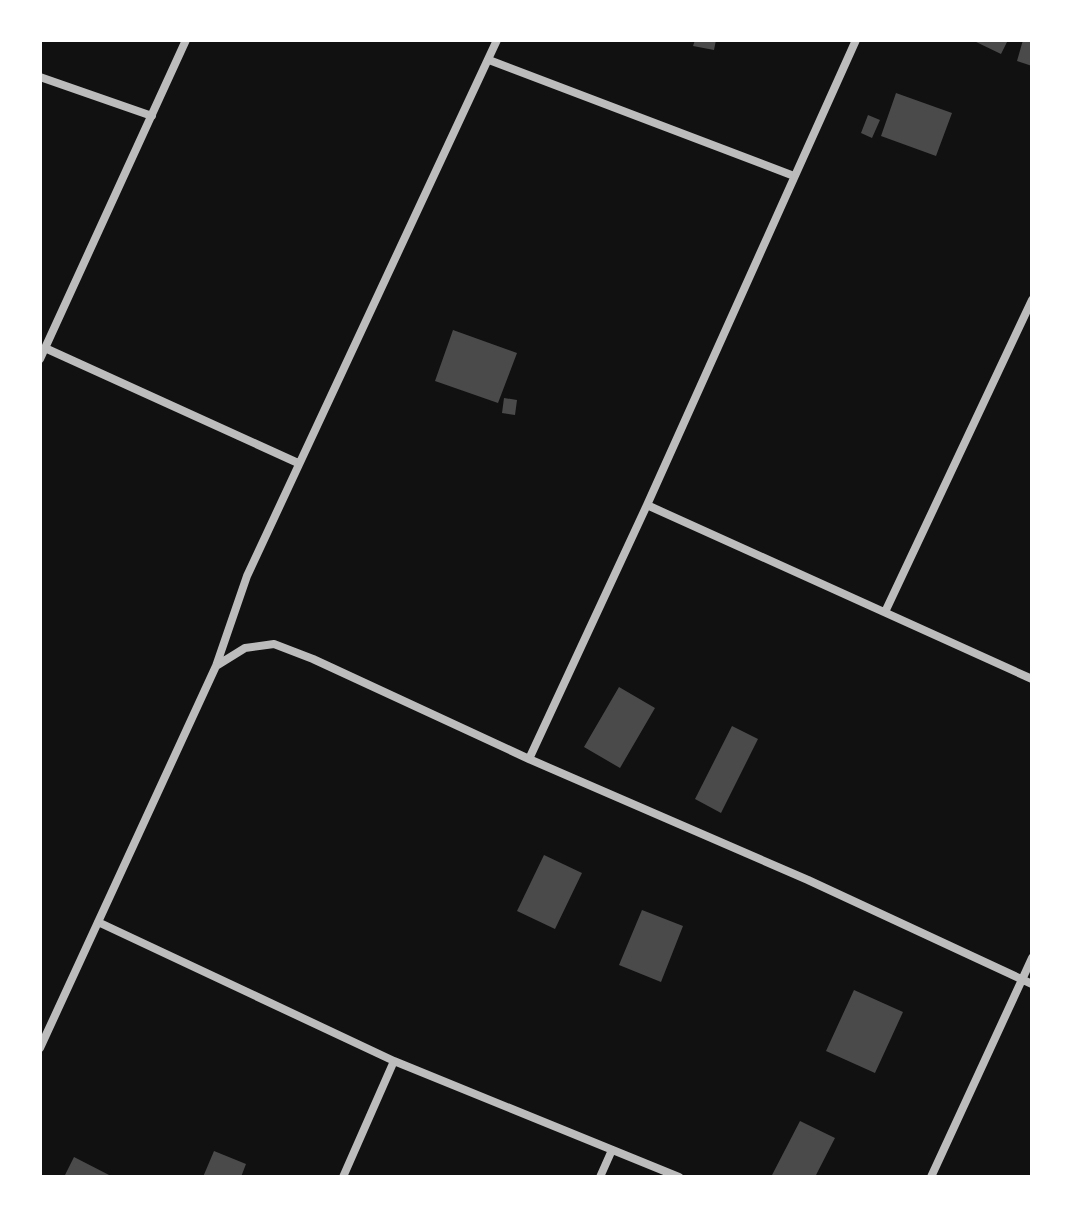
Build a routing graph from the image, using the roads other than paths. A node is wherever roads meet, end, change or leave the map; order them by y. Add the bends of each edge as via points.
1 (186, 40) edge
2 (497, 40) edge
3 (856, 40) edge
4 (489, 60) junction
5 (40, 77) edge
6 (152, 116) junction
7 (794, 176) junction
8 (1032, 300) edge
9 (45, 348) junction
10 (40, 359) edge
11 (298, 463) junction
12 (647, 505) junction
13 (885, 612) junction
14 (216, 666) junction
15 (1032, 679) edge
16 (529, 759) junction
17 (98, 922) junction
18 (1032, 958) edge
19 (1022, 979) junction
20 (1032, 984) edge
21 (40, 1048) edge
22 (394, 1061) junction
23 (612, 1150) junction
24 (343, 1177) edge
25 (600, 1177) edge
26 (679, 1177) edge
27 (931, 1177) edge

1 - 6 street
2 - 4 street
3 - 7 street
4 - 7 street
4 - 11 street
5 - 6 street
6 - 9 street
7 - 12 street
8 - 13 street
9 - 10 street
9 - 11 street
11 - 14 street via 247,576
12 - 13 street
12 - 16 street
13 - 15 street
14 - 16 street via 245,648 274,644
14 - 17 street
16 - 19 street
17 - 21 street
17 - 22 street
18 - 19 street
19 - 20 street
19 - 27 street
22 - 23 street
22 - 24 street
23 - 25 street
23 - 26 street

